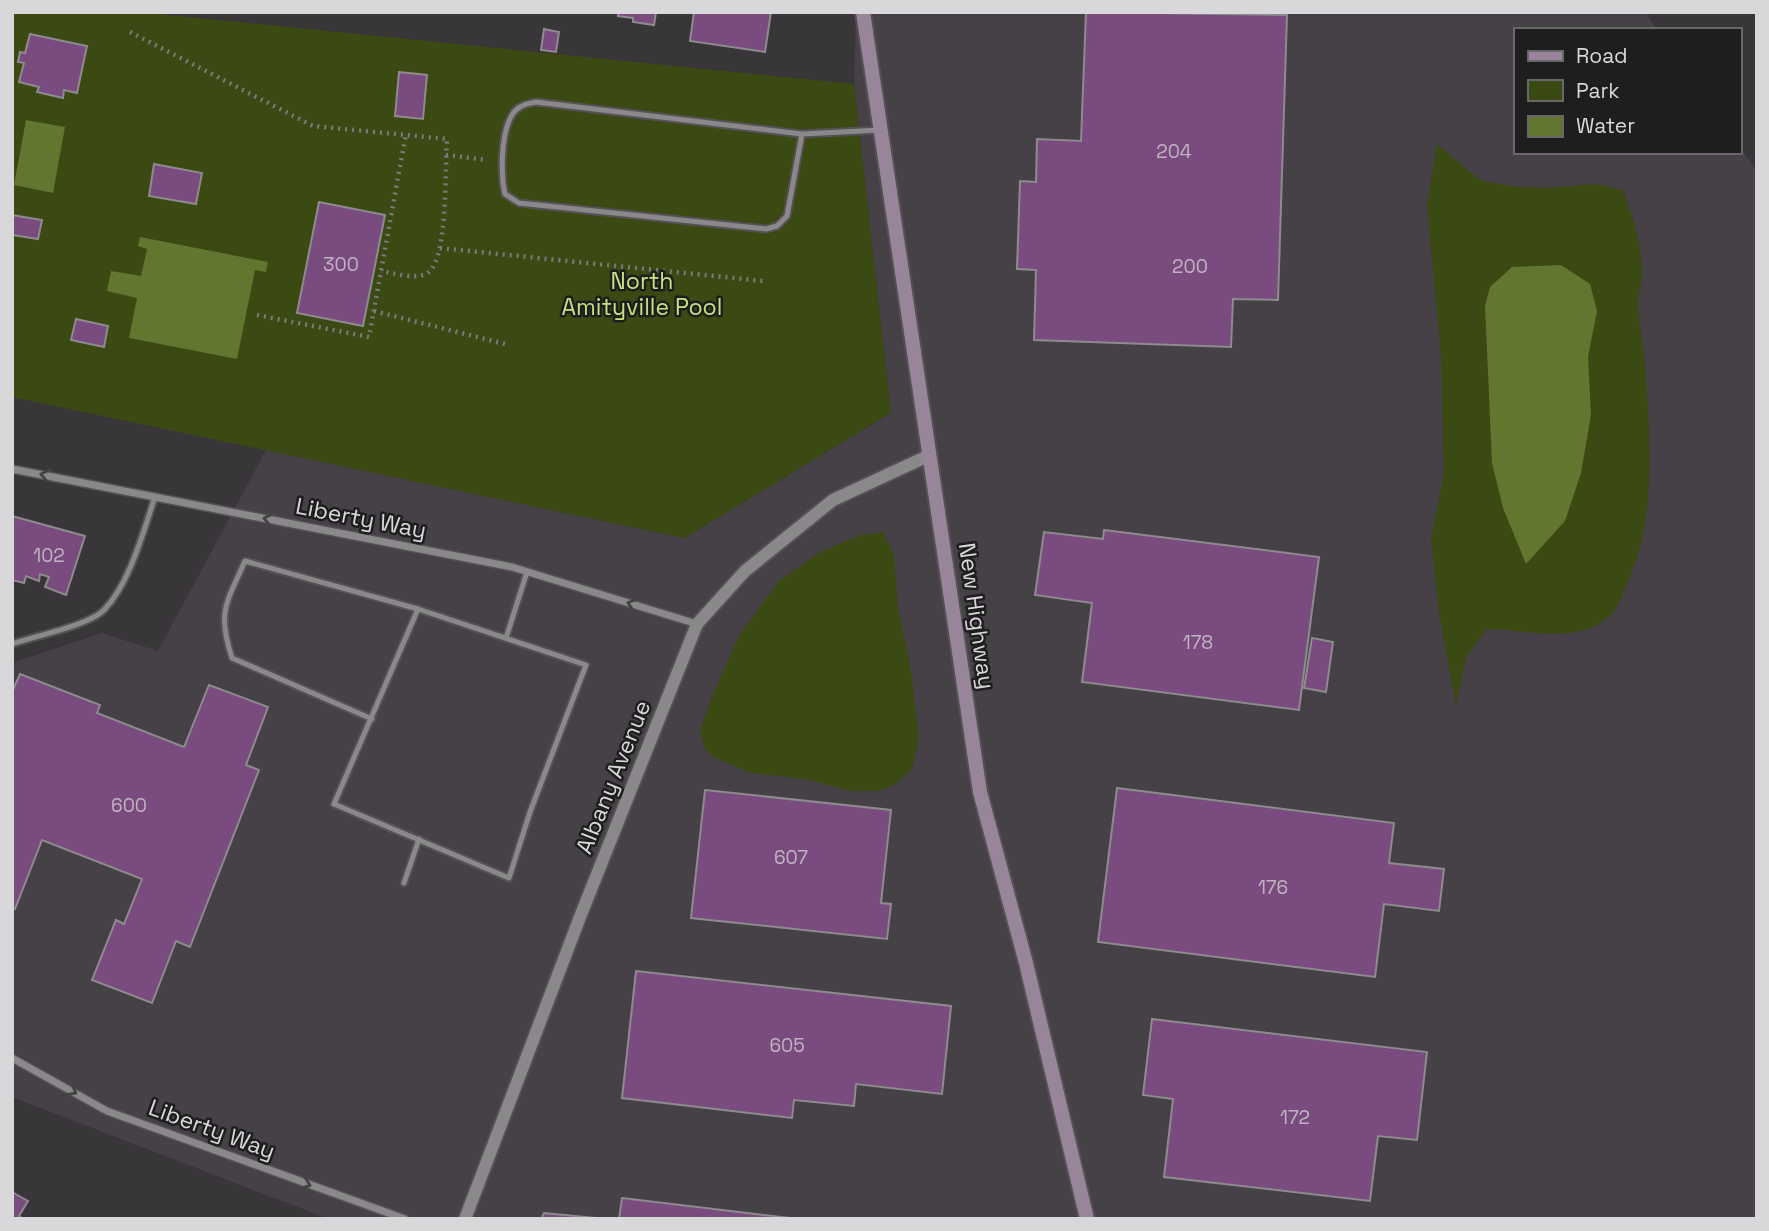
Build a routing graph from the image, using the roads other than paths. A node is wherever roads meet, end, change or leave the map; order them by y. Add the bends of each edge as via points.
1 (863, 12) edge
2 (880, 130) junction
3 (802, 134) junction
4 (930, 455) junction
5 (12, 469) edge
6 (155, 497) junction
7 (527, 572) junction
8 (418, 609) junction
9 (697, 624) junction
10 (506, 638) junction
11 (12, 644) edge
12 (372, 719) junction
13 (419, 839) junction
14 (404, 883) dead end
15 (12, 1058) edge
16 (405, 1219) edge
17 (465, 1219) edge
18 (1087, 1219) edge

1 - 2 main road, New Highway
2 - 3 lane
2 - 4 main road, New Highway
3 - 3 lane via 536,102 518,107 507,122 501,176 505,194 519,203 766,229 787,216
4 - 9 street, Albany Avenue via 833,500 744,571
4 - 18 main road, New Highway via 979,792 1026,963
6 -> 5 street, Liberty Way
7 -> 6 street, Liberty Way
6 - 11 lane via 131,566 103,612
9 -> 7 street, Liberty Way
7 - 10 lane
8 - 10 lane
8 - 12 lane
8 - 12 lane via 245,561 222,611 232,658
9 - 17 street, Albany Avenue
10 - 13 lane via 586,665 509,878
12 - 13 lane via 334,804
13 - 14 lane
15 -> 16 street, Liberty Way via 107,1111

